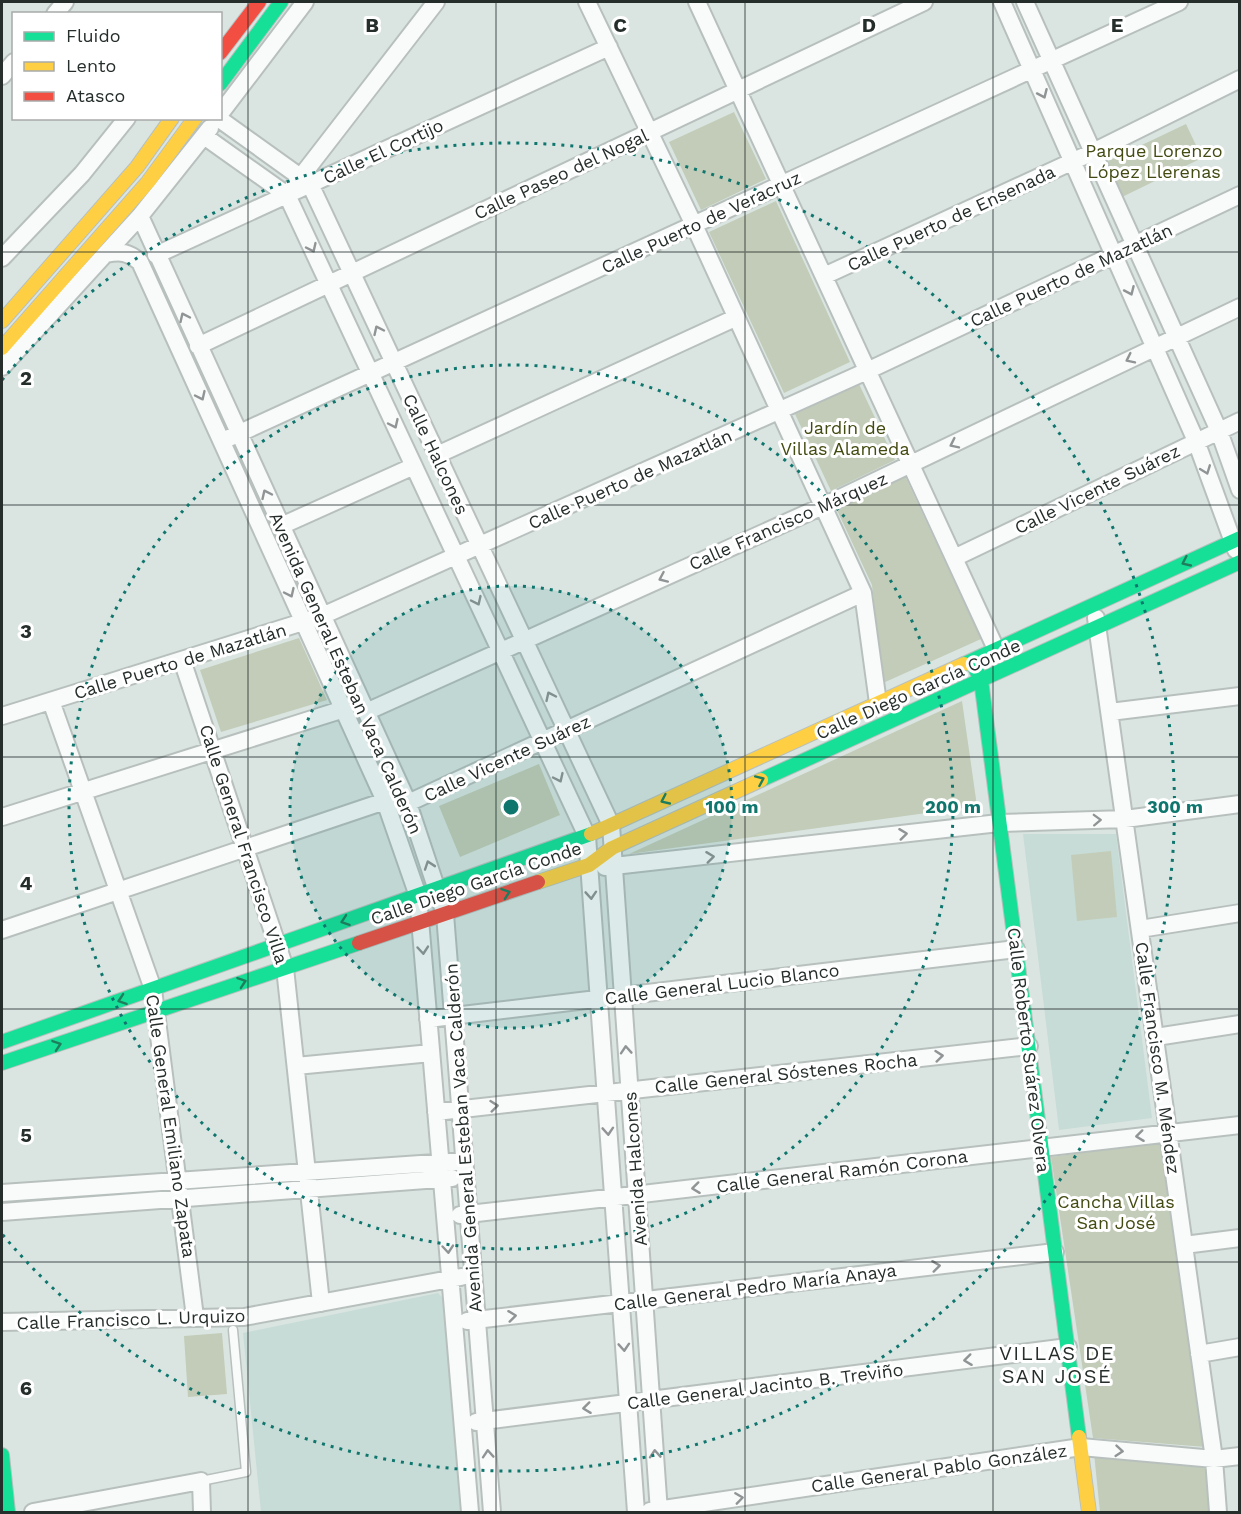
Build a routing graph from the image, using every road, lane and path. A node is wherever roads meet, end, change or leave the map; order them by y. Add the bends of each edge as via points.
1 (259, 2) edge
2 (282, 2) edge
3 (305, 2) edge
4 (451, 2) edge
5 (587, 2) edge
6 (924, 2) edge
7 (1002, 2) edge
8 (1025, 2) edge
9 (1179, 2) edge
10 (700, 3) edge
11 (432, 7) edge
12 (609, 47) junction
13 (222, 50) edge
14 (1052, 61) junction
15 (12, 64) edge
16 (1032, 70) junction
17 (2, 76) edge
18 (1239, 79) edge
19 (222, 81) edge
20 (738, 90) junction
21 (222, 111) edge
22 (125, 120) edge
23 (171, 120) edge
24 (194, 120) edge
25 (216, 120) edge
26 (221, 120) edge
27 (649, 132) junction
28 (204, 136) junction
29 (1093, 152) junction
30 (1072, 161) junction
31 (305, 181) junction
32 (782, 185) junction
33 (287, 195) junction
34 (1239, 195) edge
35 (140, 216) junction
36 (694, 225) junction
37 (1135, 245) junction
38 (106, 254) junction
39 (1113, 254) junction
40 (156, 255) junction
41 (2, 258) edge
42 (351, 273) junction
43 (824, 276) junction
44 (329, 284) junction
45 (1239, 307) edge
46 (735, 318) junction
47 (2, 321) edge
48 (1177, 337) junction
49 (198, 346) junction
50 (1154, 347) junction
51 (2, 348) edge
52 (393, 362) junction
53 (2, 367) edge
54 (867, 371) junction
55 (370, 373) junction
56 (778, 412) junction
57 (1239, 421) edge
58 (1219, 430) junction
59 (238, 434) junction
60 (221, 441) junction
61 (1196, 441) junction
62 (437, 455) junction
63 (911, 465) junction
64 (414, 466) junction
65 (1239, 490) edge
66 (823, 506) junction
67 (281, 526) junction
68 (1236, 539) edge
69 (480, 546) junction
70 (456, 557) junction
71 (954, 558) junction
72 (297, 561) junction
73 (1239, 561) edge
74 (279, 569) junction
75 (863, 593) junction
76 (1091, 606) junction
77 (322, 616) junction
78 (304, 622) junction
79 (1099, 626) junction
80 (524, 640) junction
81 (996, 649) junction
82 (500, 651) junction
83 (182, 660) junction
84 (971, 661) junction
85 (981, 680) junction
86 (1239, 696) edge
87 (51, 701) junction
88 (878, 703) junction
89 (344, 710) junction
90 (366, 712) junction
91 (1110, 712) junction
92 (2, 716) edge
93 (566, 730) junction
94 (542, 741) junction
95 (213, 750) junction
96 (83, 791) junction
97 (385, 801) junction
98 (408, 803) junction
99 (1239, 804) edge
100 (2, 817) edge
101 (1125, 819) junction
102 (999, 823) junction
103 (611, 825) junction
104 (587, 836) junction
105 (246, 848) junction
106 (612, 848) junction
107 (589, 865) junction
108 (614, 868) junction
109 (437, 889) junction
110 (118, 890) junction
111 (418, 896) junction
112 (1239, 913) edge
113 (445, 914) junction
114 (420, 922) junction
115 (1140, 929) junction
116 (2, 930) edge
117 (279, 944) junction
118 (1016, 949) junction
119 (285, 968) junction
120 (153, 989) junction
121 (623, 996) junction
122 (599, 998) junction
123 (157, 1011) junction
124 (453, 1016) junction
125 (428, 1018) junction
126 (1239, 1024) edge
127 (1156, 1037) junction
128 (2, 1042) edge
129 (1029, 1046) junction
130 (431, 1053) junction
131 (2, 1063) edge
132 (296, 1066) junction
133 (629, 1091) junction
134 (606, 1093) junction
135 (460, 1109) junction
136 (436, 1112) junction
137 (1239, 1125) edge
138 (1169, 1133) junction
139 (1042, 1148) junction
140 (465, 1169) junction
141 (441, 1171) junction
142 (307, 1172) junction
143 (179, 1181) junction
144 (309, 1189) junction
145 (2, 1193) edge
146 (637, 1195) junction
147 (181, 1198) junction
148 (613, 1198) junction
149 (2, 1212) edge
150 (469, 1214) junction
151 (445, 1217) junction
152 (1239, 1238) edge
153 (1184, 1245) junction
154 (1055, 1252) junction
155 (474, 1275) junction
156 (450, 1278) junction
157 (644, 1300) junction
158 (321, 1302) junction
159 (621, 1303) junction
160 (195, 1317) junction
161 (477, 1320) junction
162 (2, 1322) edge
163 (454, 1322) junction
164 (233, 1330) dead end
165 (1068, 1347) junction
166 (1239, 1347) edge
167 (1199, 1354) junction
168 (651, 1400) junction
169 (628, 1403) junction
170 (485, 1421) junction
171 (463, 1424) junction
172 (1081, 1447) junction
173 (2, 1455) edge
174 (1239, 1456) edge
175 (1214, 1460) junction
176 (201, 1481) junction
177 (659, 1511) edge
178 (8, 1512) edge
179 (33, 1512) edge
180 (202, 1512) edge
181 (470, 1512) edge
182 (492, 1512) edge
183 (638, 1512) edge
184 (1089, 1512) edge
185 (1218, 1512) edge

1 - 13 street
2 - 19 street
3 - 21 street
4 - 11 street
5 - 12 street
6 - 20 street, Calle Paseo del Nogal
7 - 16 street
8 - 14 street
9 - 14 street, Calle Puerto de Veracruz
10 - 20 street
11 - 31 street
12 - 27 street
12 - 31 street, Calle El Cortijo
14 - 16 street, Calle Puerto de Veracruz
14 - 29 street
15 - 17 street
16 -> 30 street
16 - 32 street, Calle Puerto de Veracruz
18 - 29 street, Calle Puerto de Ensenada
20 - 27 street, Calle Paseo del Nogal
20 - 32 street
22 - 41 street via 82,174
23 - 47 street via 136,167
24 - 51 street via 148,182
25 - 28 street
26 - 31 street, Calle Halcones
27 - 36 street
27 - 42 street, Calle Paseo del Nogal
28 - 33 street, Calle Halcones
28 - 35 street
29 - 30 street, Calle Puerto de Ensenada
29 - 37 street
30 - 39 street
30 - 43 street, Calle Puerto de Ensenada
31 - 33 street
31 - 42 street, Calle Halcones
32 - 36 street, Calle Puerto de Veracruz
32 - 43 street
33 - 40 street
33 -> 44 street, Calle Halcones
34 - 37 street, Calle Puerto de Mazatlán
35 - 38 street
35 - 40 street, Avenida General Esteban Vaca Calderón
36 - 46 street
36 - 52 street, Calle Puerto de Veracruz
37 - 39 street, Calle Puerto de Mazatlán
37 - 48 street
38 - 53 street
38 -> 60 street, Avenida General Esteban Vaca Calderón via 131,254 140,262
39 -> 50 street
39 - 54 street, Calle Puerto de Mazatlán
49 -> 40 street, Avenida General Esteban Vaca Calderón
42 - 44 street, Calle Paseo del Nogal
52 -> 42 street, Calle Halcones
43 - 54 street
44 - 49 street, Calle Paseo del Nogal
44 - 55 street, Calle Halcones
45 - 48 street, Calle Francisco Márquez
46 - 56 street
46 - 62 street
48 - 50 street, Calle Francisco Márquez
48 - 58 street
49 - 59 street, Avenida General Esteban Vaca Calderón
50 - 61 street
50 -> 63 street, Calle Francisco Márquez
52 - 55 street, Calle Puerto de Veracruz
52 - 62 street, Calle Halcones
54 - 56 street, Calle Puerto de Mazatlán
54 - 63 street
55 - 59 street, Calle Puerto de Veracruz
55 -> 64 street, Calle Halcones
56 - 66 street
56 - 69 street, Calle Puerto de Mazatlán
57 - 58 street, Calle Vicente Suárez
58 - 61 street, Calle Vicente Suárez
58 - 65 street
59 - 60 street, Calle Puerto de Veracruz
67 -> 59 street, Avenida General Esteban Vaca Calderón
60 - 74 street, Avenida General Esteban Vaca Calderón
61 -> 68 street
61 - 71 street, Calle Vicente Suárez
62 - 69 street, Calle Halcones
63 - 66 street, Calle Francisco Márquez
63 - 71 street
64 - 67 street
64 - 70 street, Calle Halcones
66 - 75 street
66 -> 80 street, Calle Francisco Márquez
67 - 72 street, Avenida General Esteban Vaca Calderón
68 - 73 street
68 -> 76 street, Calle Diego García Conde
69 - 70 street, Calle Puerto de Mazatlán
69 - 80 street, Calle Halcones
70 - 77 street, Calle Puerto de Mazatlán
70 -> 82 street, Calle Halcones
71 - 81 street
72 - 74 street
72 - 77 street, Avenida General Esteban Vaca Calderón
73 - 79 street, Calle Diego García Conde
74 -> 78 street, Avenida General Esteban Vaca Calderón
75 - 88 street
75 - 93 street, Calle Vicente Suárez
76 - 79 street, Calle Francisco M. Méndez
76 - 81 street, Calle Diego García Conde
77 - 78 street, Calle Puerto de Mazatlán
77 - 90 street, Avenida General Esteban Vaca Calderón
78 - 83 street, Calle Puerto de Mazatlán
78 - 89 street, Avenida General Esteban Vaca Calderón
79 - 85 street, Calle Diego García Conde
79 - 91 street, Calle Francisco M. Méndez
80 - 82 street, Calle Francisco Márquez
93 -> 80 street, Calle Halcones
81 - 84 street, Calle Diego García Conde
82 - 90 street, Calle Francisco Márquez
82 - 94 street, Calle Halcones
83 - 87 street, Calle Puerto de Mazatlán
83 - 95 street, Calle General Francisco Villa
84 - 85 street, Calle Roberto Suárez Olvera
84 - 88 street, Calle Diego García Conde
85 - 102 street, Calle Roberto Suárez Olvera
106 -> 85 street, Calle Diego García Conde
86 - 91 street
87 - 92 street, Calle Puerto de Mazatlán
87 - 96 street, Calle General Emiliano Zapata
88 -> 103 street, Calle Diego García Conde
89 - 95 street
89 - 97 street, Avenida General Esteban Vaca Calderón
90 - 98 street, Avenida General Esteban Vaca Calderón
91 - 101 street, Calle Francisco M. Méndez
93 - 94 street, Calle Vicente Suárez
93 - 103 street, Calle Halcones
94 - 98 street, Calle Vicente Suárez
94 -> 104 street, Calle Halcones
95 - 96 street
95 - 105 street, Calle General Francisco Villa
96 - 100 street
96 - 110 street, Calle General Emiliano Zapata
97 - 98 street, Calle Vicente Suárez
97 - 105 street, Calle Vicente Suárez
97 - 111 street, Avenida General Esteban Vaca Calderón
109 -> 98 street, Avenida General Esteban Vaca Calderón
99 - 101 street
102 -> 101 street
101 - 115 street, Calle Francisco M. Méndez
108 -> 102 street
102 - 118 street, Calle Roberto Suárez Olvera
103 - 104 street, Calle Diego García Conde
103 - 106 street, Avenida Halcones
104 - 107 street, Avenida Halcones
104 - 109 street, Calle Diego García Conde
105 - 110 street, Calle Vicente Suárez
105 - 117 street, Calle General Francisco Villa
106 - 107 street, Calle Diego García Conde
106 - 108 street, Avenida Halcones
107 - 108 street
113 -> 107 street, Calle Diego García Conde
107 -> 122 street, Avenida Halcones
108 - 121 street, Avenida Halcones
109 - 111 street, Calle Diego García Conde
109 - 113 street, Avenida General Esteban Vaca Calderón
110 - 116 street, Calle Vicente Suárez
110 - 120 street, Calle General Emiliano Zapata
111 - 114 street, Avenida General Esteban Vaca Calderón
111 -> 117 street, Calle Diego García Conde
112 - 115 street
113 - 114 street, Calle Diego García Conde
113 - 124 street, Avenida General Esteban Vaca Calderón
114 - 119 street, Calle Diego García Conde
114 -> 125 street, Avenida General Esteban Vaca Calderón
115 - 127 street, Calle Francisco M. Méndez
117 - 119 street, Calle General Francisco Villa
117 - 120 street, Calle Diego García Conde
118 - 121 street, Calle General Lucio Blanco
118 - 129 street, Calle Roberto Suárez Olvera
123 -> 119 street, Calle Diego García Conde
119 - 132 street, Calle General Francisco Villa
120 - 123 street, Calle General Emiliano Zapata
120 -> 128 street, Calle Diego García Conde
121 - 122 street, Calle General Lucio Blanco
133 -> 121 street, Avenida Halcones
122 - 124 street, Calle General Lucio Blanco
122 - 134 street, Avenida Halcones
131 -> 123 street, Calle Diego García Conde
123 - 143 street, Calle General Emiliano Zapata
124 - 125 street, Calle General Lucio Blanco
124 - 135 street, Avenida General Esteban Vaca Calderón
125 - 130 street, Avenida General Esteban Vaca Calderón
126 - 127 street
127 - 138 street, Calle Francisco M. Méndez
133 -> 129 street, Calle General Sóstenes Rocha
129 - 139 street, Calle Roberto Suárez Olvera
130 - 132 street
130 - 136 street, Avenida General Esteban Vaca Calderón
132 - 142 street, Calle General Francisco Villa
133 - 134 street, Calle General Sóstenes Rocha
133 - 146 street, Avenida Halcones
135 -> 134 street, Calle General Sóstenes Rocha
134 -> 148 street, Avenida Halcones
135 - 136 street, Calle General Sóstenes Rocha
135 - 140 street, Avenida General Esteban Vaca Calderón
136 - 141 street, Avenida General Esteban Vaca Calderón
137 - 138 street, Calle General Ramón Corona
138 -> 139 street, Calle General Ramón Corona
138 - 153 street, Calle Francisco M. Méndez
139 -> 146 street, Calle General Ramón Corona
139 - 154 street, Calle Roberto Suárez Olvera
140 - 141 street
140 - 150 street, Avenida General Esteban Vaca Calderón
141 - 142 street
141 - 144 street
141 - 151 street, Avenida General Esteban Vaca Calderón
142 - 143 street
142 - 144 street, Calle General Francisco Villa
143 - 145 street
143 - 147 street, Calle General Emiliano Zapata
144 - 147 street
144 - 158 street, Calle General Francisco Villa
146 - 148 street, Calle General Ramón Corona
146 - 157 street, Avenida Halcones
147 - 149 street
147 - 160 street, Calle General Emiliano Zapata
148 - 150 street, Calle General Ramón Corona
148 - 159 street, Avenida Halcones
150 - 151 street, Calle General Ramón Corona
150 - 155 street, Avenida General Esteban Vaca Calderón
151 -> 156 street, Avenida General Esteban Vaca Calderón
152 - 153 street
153 - 167 street, Calle Francisco M. Méndez
157 -> 154 street, Calle General Pedro María Anaya
154 - 165 street, Calle Roberto Suárez Olvera
155 - 156 street, Calle Francisco L. Urquizo
155 - 161 street, Avenida General Esteban Vaca Calderón
156 - 158 street, Calle Francisco L. Urquizo
156 - 163 street, Avenida General Esteban Vaca Calderón
157 - 159 street, Calle General Pedro María Anaya
157 - 168 street, Avenida Halcones
158 - 160 street, Calle Francisco L. Urquizo via 244,1317
161 -> 159 street, Calle General Pedro María Anaya
159 -> 169 street, Avenida Halcones
160 - 162 street, Calle Francisco L. Urquizo
161 - 163 street, Calle General Pedro María Anaya
161 - 170 street, Avenida General Esteban Vaca Calderón
163 - 171 street, Avenida General Esteban Vaca Calderón
164 - 176 lane via 246,1472
165 -> 168 street, Calle General Jacinto B. Treviño
165 - 172 street, Calle Roberto Suárez Olvera
166 - 167 street
167 - 175 street, Calle Francisco M. Méndez
168 - 169 street, Calle General Jacinto B. Treviño
177 -> 168 street, Avenida Halcones
169 -> 170 street, Calle General Jacinto B. Treviño
169 - 183 street, Avenida Halcones
170 - 171 street, Calle General Jacinto B. Treviño
182 -> 170 street, Avenida General Esteban Vaca Calderón
171 - 181 street, Avenida General Esteban Vaca Calderón
172 -> 175 street, Calle General Pablo González
177 -> 172 street, Calle General Pablo González
172 - 184 street, Calle Roberto Suárez Olvera
173 - 178 street
174 - 175 street, Calle General Pablo González
175 - 185 street, Calle Francisco M. Méndez
176 - 179 street
176 - 180 street
177 - 183 street, Calle General Pablo González

